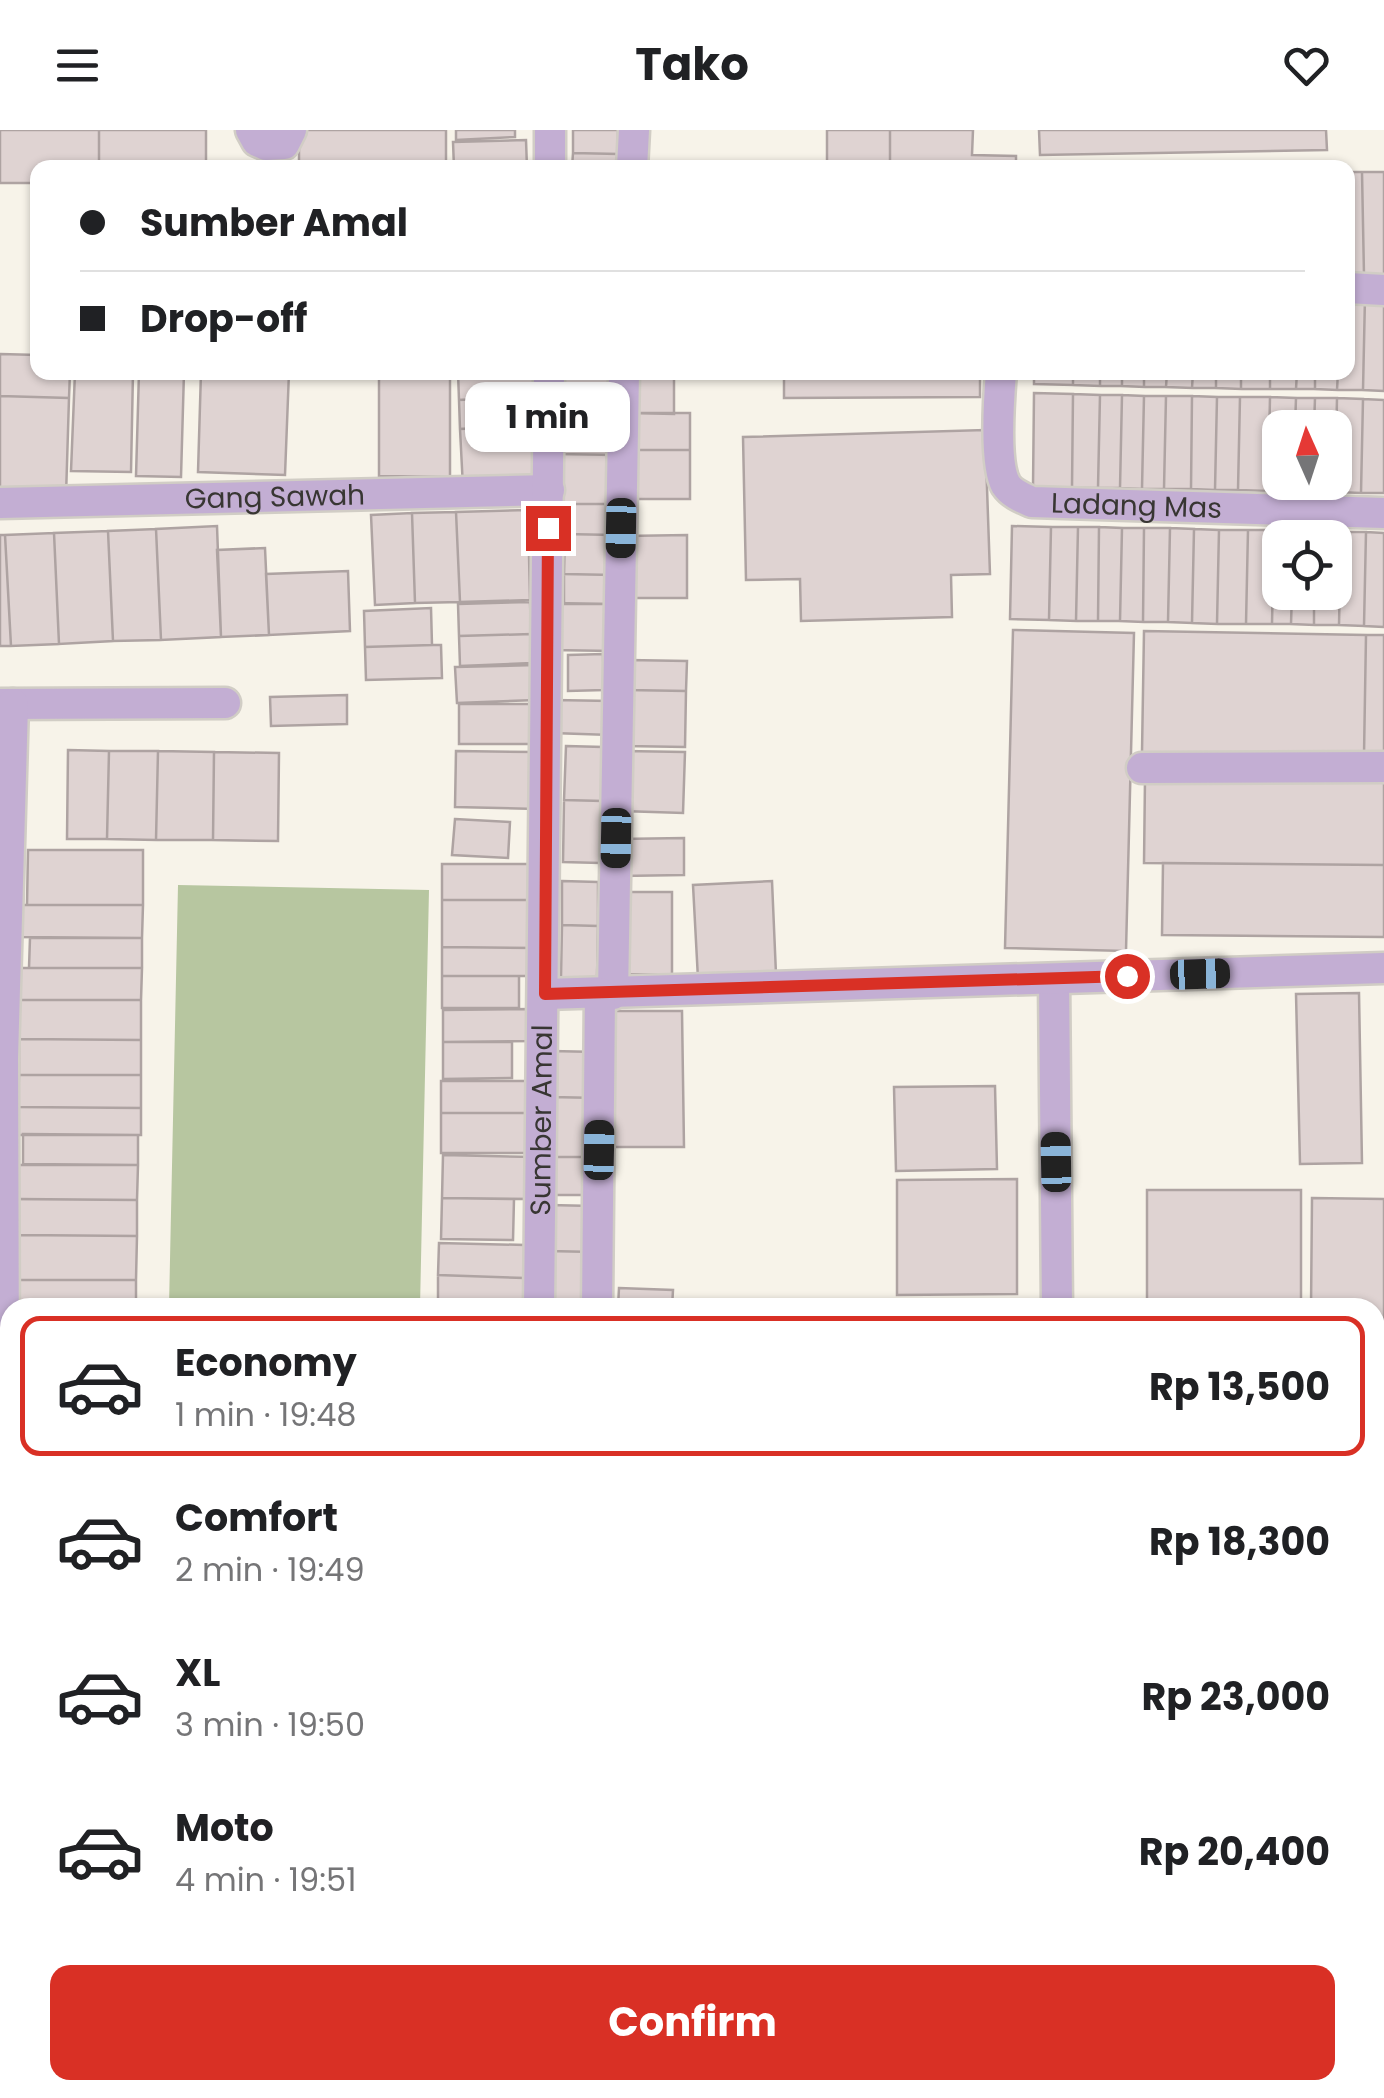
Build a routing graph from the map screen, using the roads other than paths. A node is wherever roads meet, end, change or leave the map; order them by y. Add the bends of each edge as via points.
1 (251, 130) edge
2 (292, 130) edge
3 (550, 130) edge
4 (634, 130) edge
5 (550, 160) edge
6 (632, 160) edge
7 (1355, 288) edge
8 (1384, 290) edge
9 (549, 380) edge
10 (624, 380) edge
11 (1000, 380) edge
12 (549, 490) junction
13 (0, 503) edge
14 (1384, 513) edge
15 (225, 702) dead end
16 (6, 704) edge
17 (1384, 766) edge
18 (1142, 768) dead end
19 (1384, 968) edge
20 (1054, 979) junction
21 (545, 994) junction
22 (607, 994) junction
23 (3, 1298) edge
24 (539, 1298) edge
25 (597, 1298) edge
26 (1057, 1298) edge

1 - 2 street via 257,141 275,146
3 - 5 street
4 - 6 street
7 - 8 street
9 - 12 street
10 - 22 street
11 - 14 street, Ladang Mas via 1001,472 1006,486 1032,502
12 - 13 street, Gang Sawah
12 - 21 street
15 - 16 street
16 - 23 street
17 - 18 street
19 - 20 street, Sumber Amal
20 - 22 street, Sumber Amal
20 - 26 street
21 - 22 street, Sumber Amal
21 - 24 street, Sumber Amal
22 - 25 street

